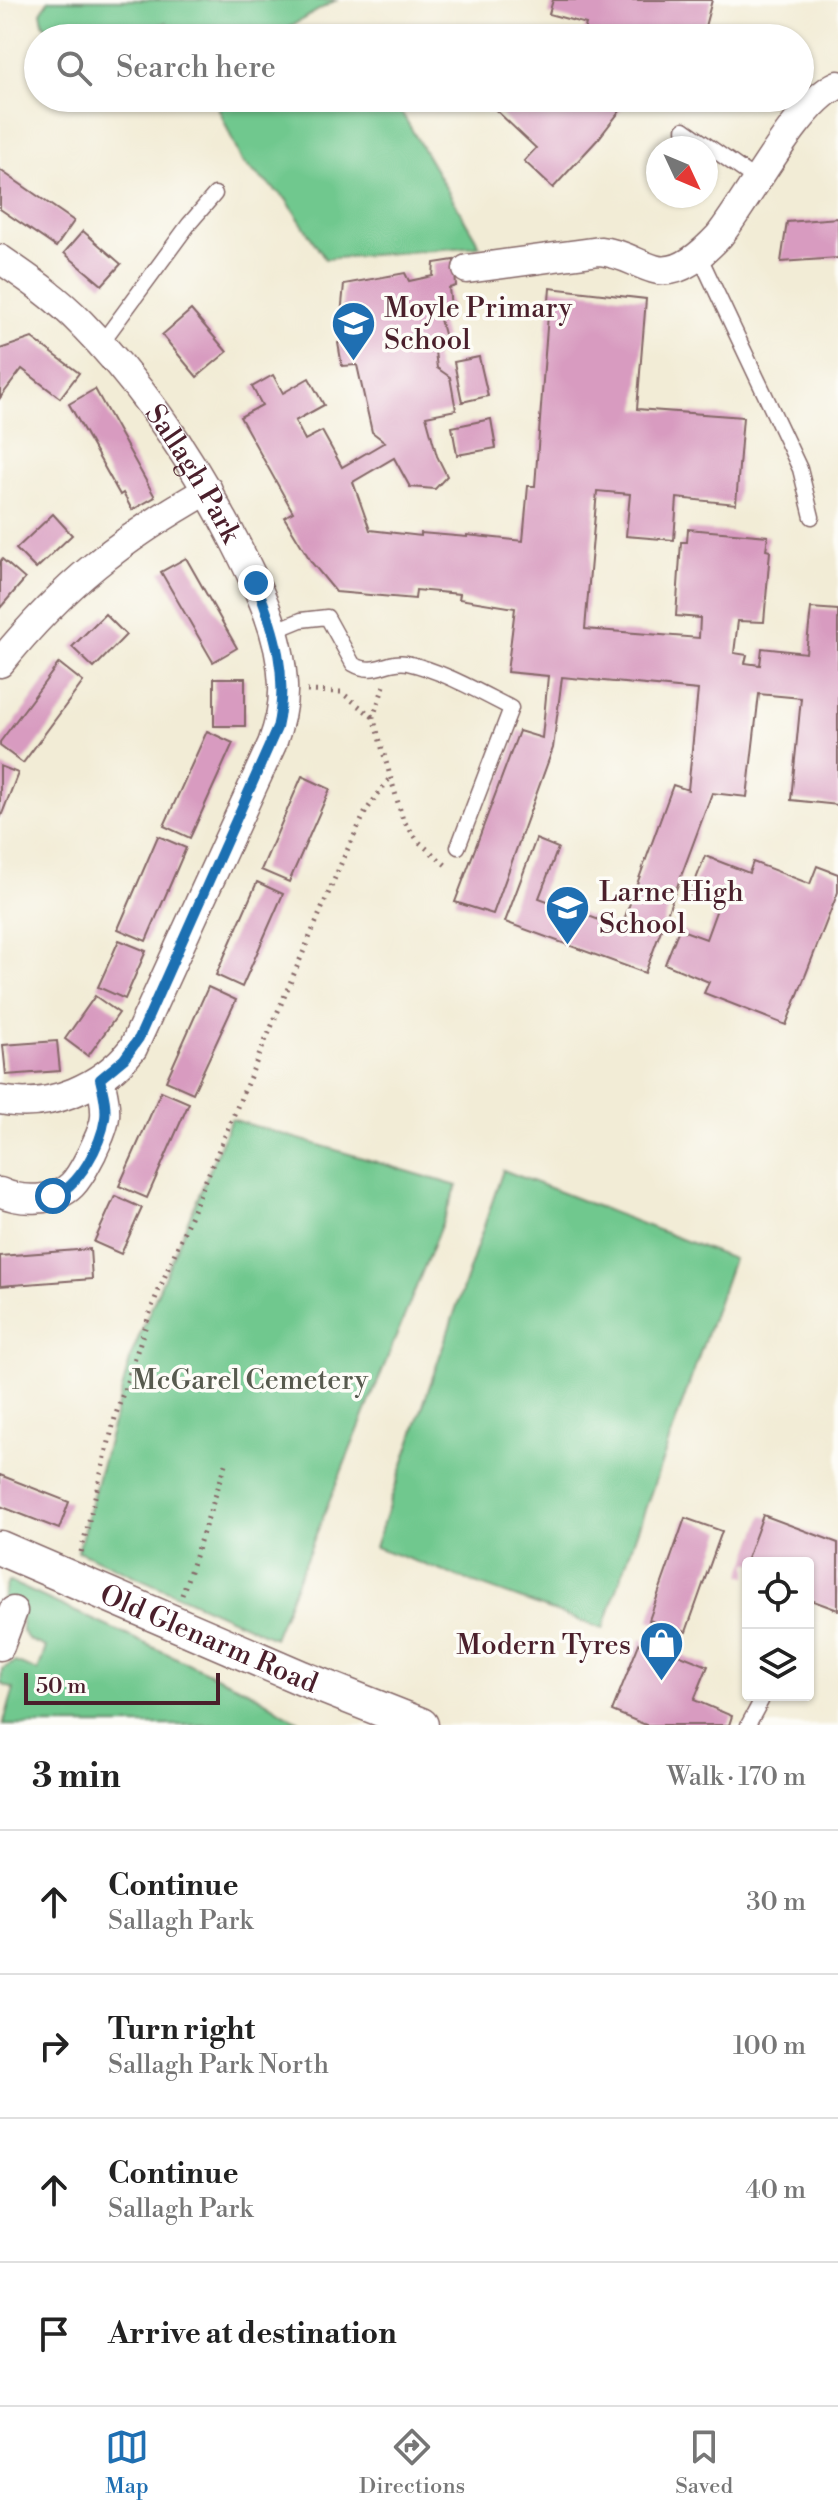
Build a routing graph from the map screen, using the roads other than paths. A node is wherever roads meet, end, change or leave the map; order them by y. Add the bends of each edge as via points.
1 (838, 85) edge
2 (814, 101) edge
3 (807, 112) edge
4 (684, 129) dead end
5 (758, 181) junction
6 (215, 194) dead end
7 (699, 255) junction
8 (1, 262) edge
9 (467, 269) dead end
10 (100, 345) junction
11 (208, 490) junction
12 (812, 517) dead end
13 (274, 631) junction
14 (0, 663) edge
15 (458, 847) road end
16 (100, 1079) junction
17 (0, 1100) edge
18 (0, 1192) edge
19 (0, 1548) edge
20 (13, 1611) dead end
21 (0, 1646) edge
22 (761, 1701) dead end
23 (421, 1725) edge
24 (748, 1725) edge

1 - 2 street
3 - 5 street
4 - 5 lane
5 - 7 street via 726,228
6 - 10 lane
7 - 9 street via 666,270 600,251
7 - 12 lane via 800,469
8 - 10 street, Sallagh Park via 51,294
10 - 11 street, Sallagh Park via 183,449
11 - 13 street, Sallagh Park via 256,583
11 - 14 street via 151,522 91,567
13 - 15 lane via 327,617 353,664 369,671 404,662 511,708
13 - 16 street, Sallagh Park via 283,693 272,744 139,1038
16 - 17 street via 28,1104
16 - 18 street via 104,1124 73,1184 48,1197
19 - 23 street, Old Glenarm Road
20 - 21 street
22 - 24 lane

